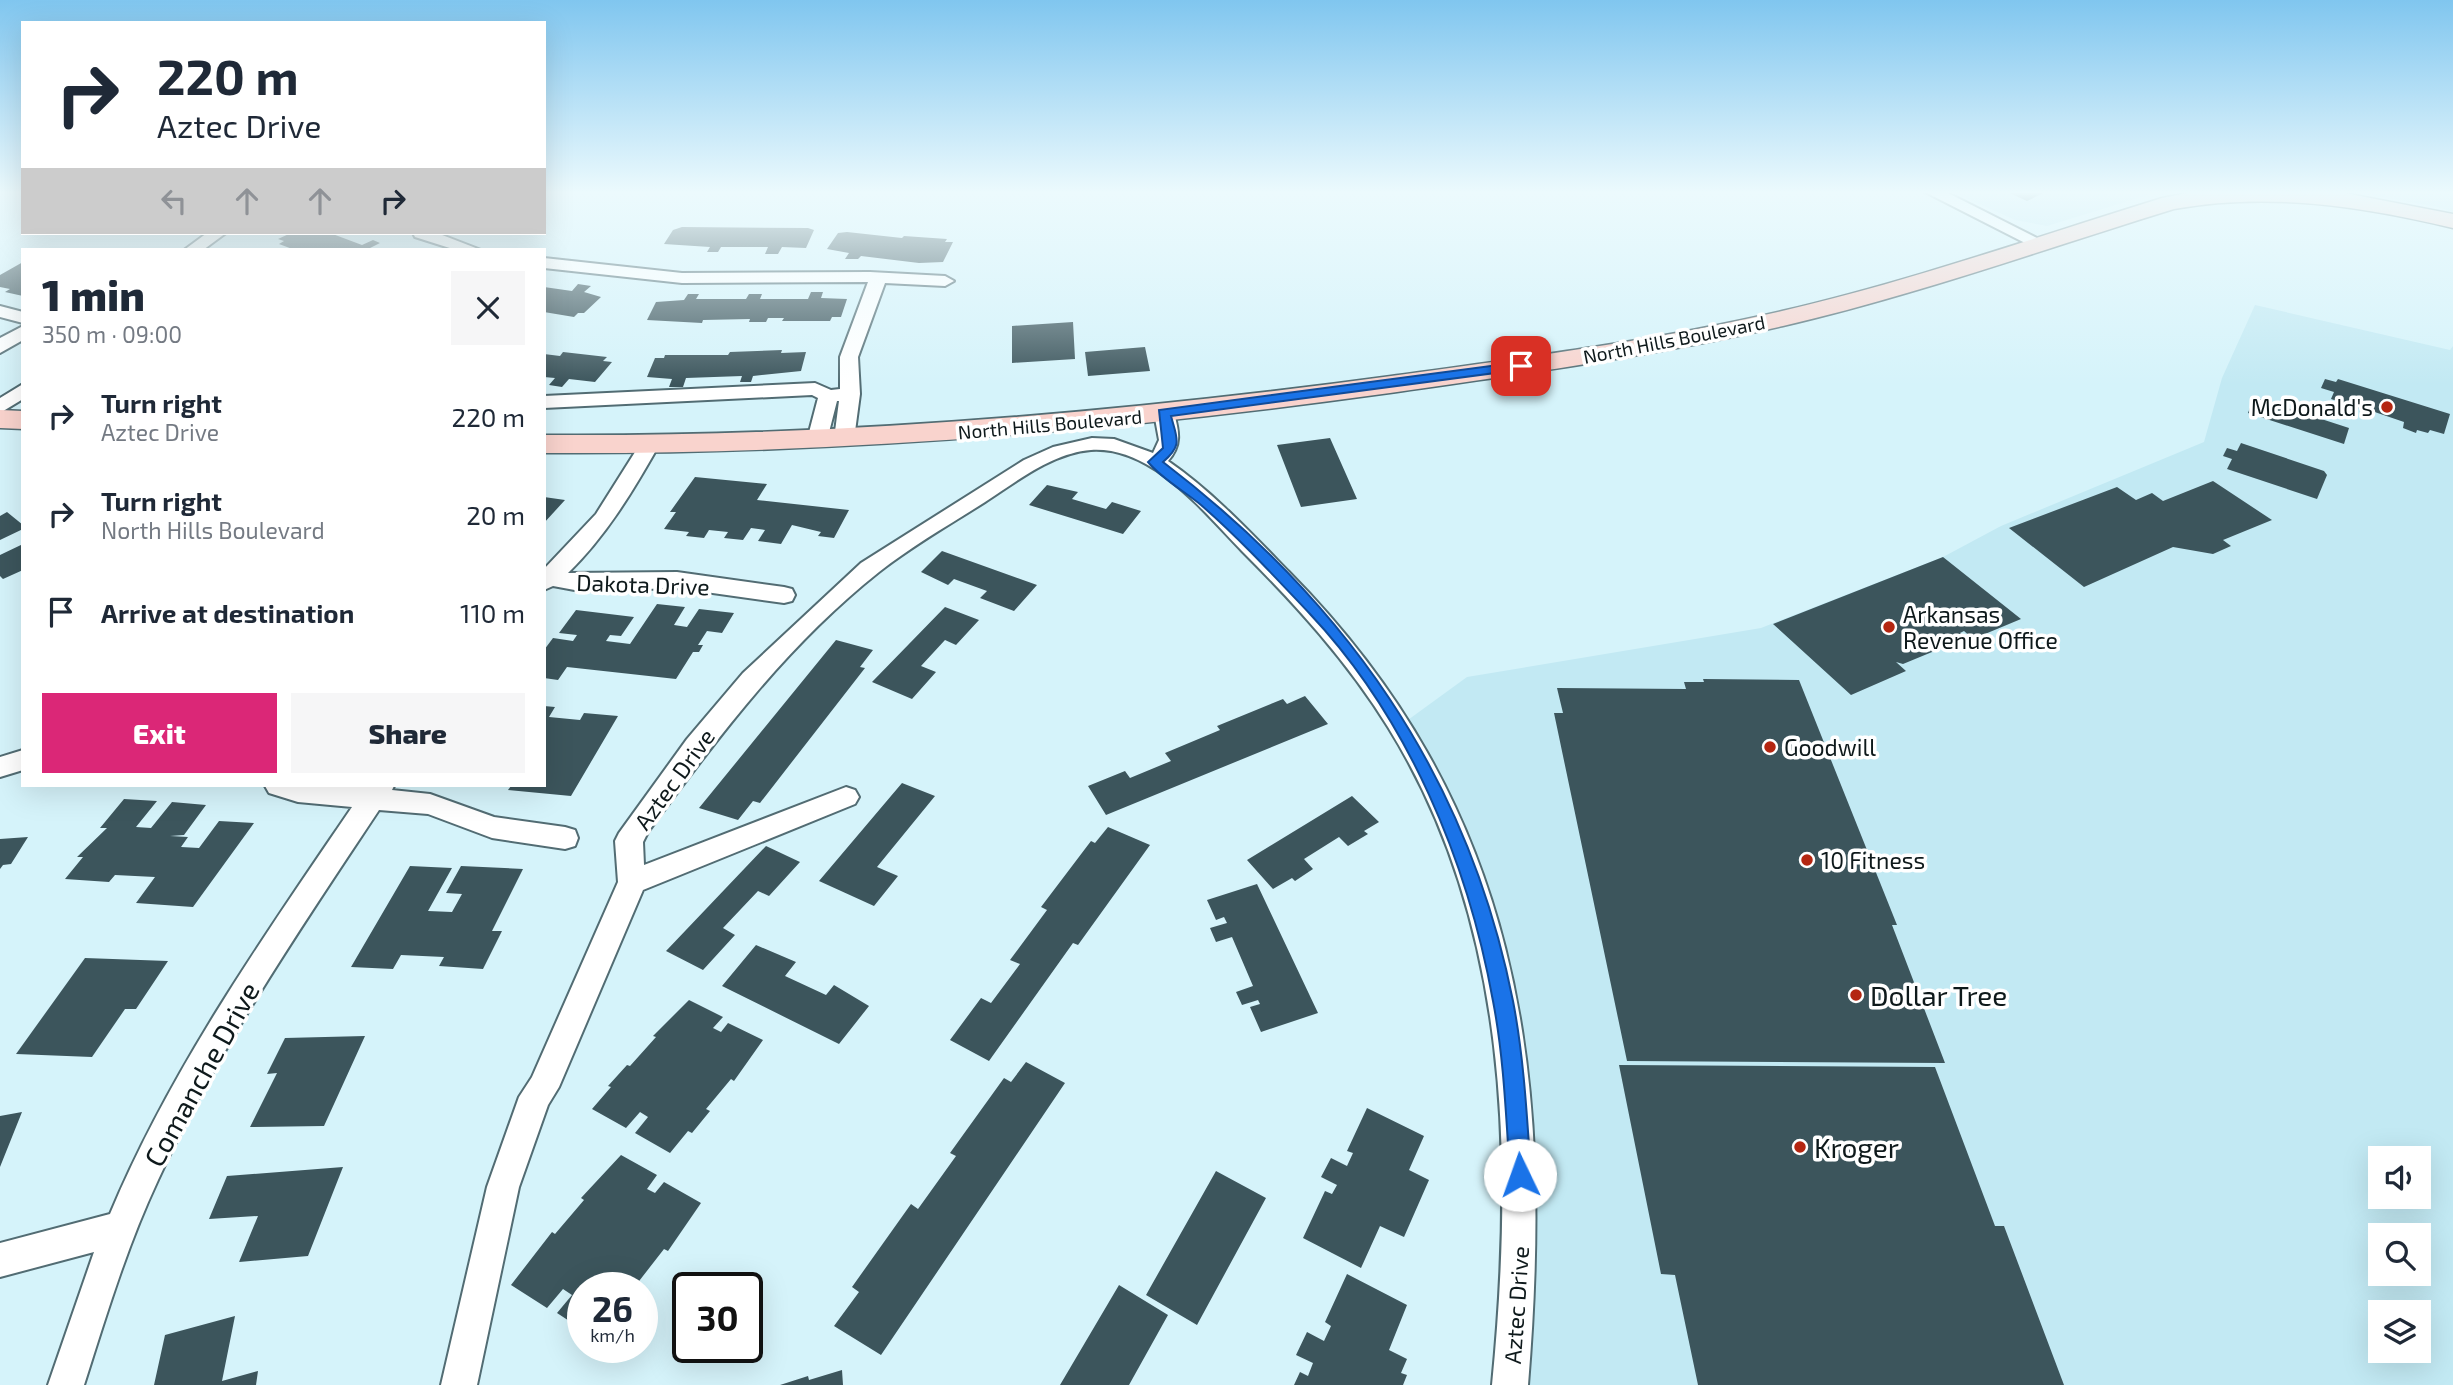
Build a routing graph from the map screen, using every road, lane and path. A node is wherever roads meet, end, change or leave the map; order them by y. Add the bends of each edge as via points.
1 (1998, 256) edge
2 (546, 263) edge
3 (878, 278) junction
4 (945, 281) dead end
5 (0, 312) edge
6 (21, 317) edge
7 (21, 332) edge
8 (0, 347) edge
9 (850, 394) junction
10 (21, 395) edge
11 (828, 396) junction
12 (546, 402) edge
13 (1164, 413) junction
14 (12, 415) edge
15 (844, 439) junction
16 (817, 440) junction
17 (546, 444) edge
18 (649, 445) junction
19 (1154, 462) junction
20 (546, 579) edge
21 (784, 595) dead end
22 (281, 787) edge
23 (376, 792) edge
24 (846, 797) dead end
25 (565, 838) dead end
26 (632, 882) junction
27 (121, 1228) junction
28 (0, 1261) edge
29 (66, 1385) edge
30 (459, 1385) edge
31 (1510, 1385) edge

1 - 13 street, North Hills Boulevard via 1861,298 1721,333 1494,370
2 - 3 street via 682,278
3 - 4 street
3 - 9 street via 849,357
5 - 6 street
7 - 8 street
9 - 11 street
9 - 15 street
10 - 14 street
11 - 12 street via 815,389
11 - 16 street
13 - 15 street, North Hills Boulevard
13 - 19 street via 1171,441 1169,450
15 - 16 street, North Hills Boulevard
16 - 18 street, North Hills Boulevard
17 - 18 street, North Hills Boulevard
18 - 20 street via 603,523 567,564
19 - 26 street, Aztec Drive via 1106,444 1050,456 937,522 864,573 732,701 639,824 629,841
19 - 31 street, Aztec Drive via 1207,503 1317,612 1361,666 1413,747 1461,851 1503,1002 1516,1098 1522,1201 1519,1309
20 - 21 street, Dakota Drive via 580,583 677,580
22 - 23 street via 298,792
23 - 25 street via 430,804 492,827
23 - 27 street, Comanche Drive via 205,1055
24 - 26 street
26 - 30 street, Aztec Drive via 536,1097 503,1187
27 - 28 street
27 - 29 street, Comanche Drive

